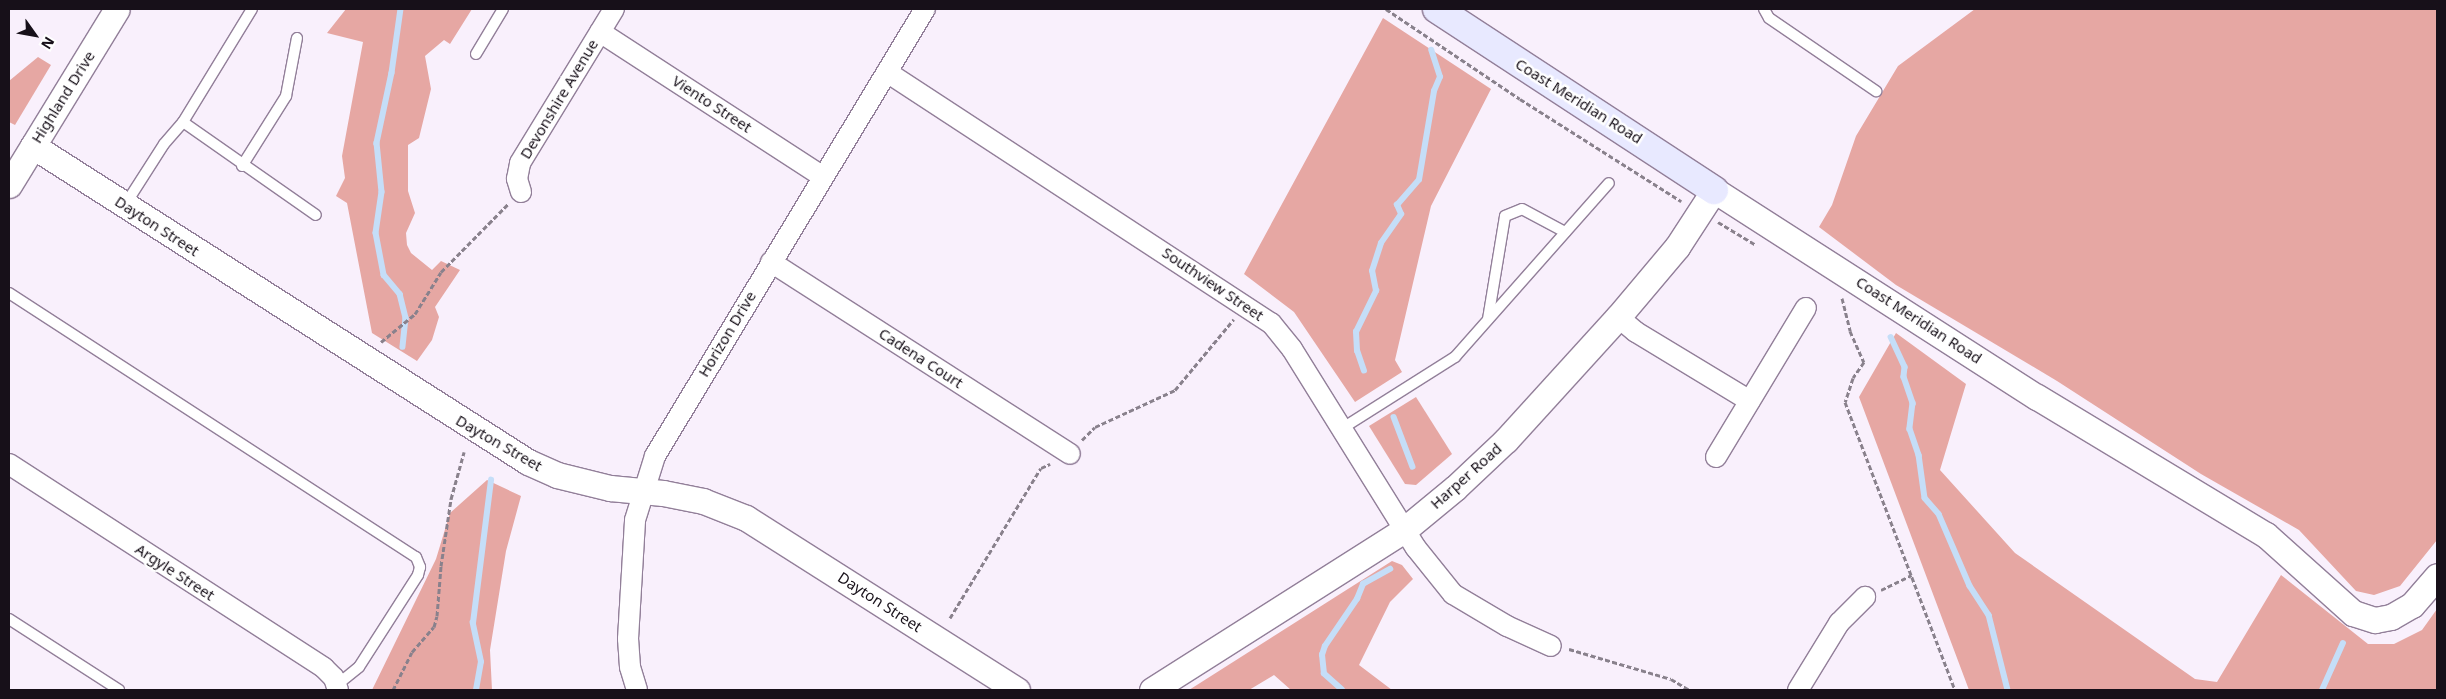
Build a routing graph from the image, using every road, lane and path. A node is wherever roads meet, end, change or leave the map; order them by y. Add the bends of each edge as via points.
1 (117, 9) edge
2 (252, 9) edge
3 (503, 9) edge
4 (614, 9) edge
5 (925, 9) edge
6 (1386, 9) edge
7 (1764, 9) edge
8 (1446, 11) edge
9 (600, 32) junction
10 (297, 38) dead end
11 (476, 54) dead end
12 (887, 72) junction
13 (1876, 92) dead end
14 (182, 122) junction
15 (33, 146) junction
16 (242, 166) junction
17 (823, 177) junction
18 (1608, 183) dead end
19 (9, 185) edge
20 (1714, 190) junction
21 (521, 192) dead end
22 (1682, 200) dead end
23 (124, 205) junction
24 (500, 210) dead end
25 (316, 215) dead end
26 (1565, 232) junction
27 (771, 262) junction
28 (9, 293) edge
29 (1841, 295) dead end
30 (1806, 308) dead end
31 (1618, 317) junction
32 (1234, 319) dead end
33 (1488, 319) junction
34 (381, 342) dead end
35 (1750, 401) junction
36 (1341, 429) junction
37 (1090, 430) dead end
38 (464, 452) dead end
39 (1070, 454) dead end
40 (1716, 456) dead end
41 (9, 464) edge
42 (1041, 468) dead end
43 (642, 492) junction
44 (1404, 530) junction
45 (1912, 575) junction
46 (2437, 576) edge
47 (1865, 598) joint
48 (950, 618) dead end
49 (9, 619) edge
50 (1551, 646) joint
51 (338, 688) edge
52 (119, 690) edge
53 (393, 690) edge
54 (637, 690) edge
55 (1017, 690) edge
56 (1152, 690) edge
57 (1689, 690) edge
58 (1798, 690) edge
59 (1955, 690) edge

1 - 15 street, Highland Drive
2 - 14 lane
3 - 11 lane
4 - 9 street, Devonshire Avenue
5 - 12 street, Horizon Drive
6 - 22 path via 1528,104
7 - 13 lane via 1769,18
8 - 20 main road, Coast Meridian Road
9 - 17 street, Viento Street
9 - 21 street, Devonshire Avenue via 520,163 517,180
10 - 16 lane via 288,90
12 - 17 street, Horizon Drive
12 - 36 street, Southview Street via 1263,316 1287,341
14 - 16 lane
14 - 23 lane
15 - 19 street, Highland Drive
15 - 23 street, Dayton Street
16 - 25 lane
17 - 27 street, Horizon Drive
18 - 26 lane
20 - 31 street, Harper Road via 1677,247
20 - 46 street, Coast Meridian Road via 2037,397 2266,535 2353,613 2375,620 2399,614
23 - 43 street, Dayton Street via 522,459 573,480
24 - 34 path via 441,272 415,314
26 - 33 lane
26 - 33 lane via 1522,209 1505,216
27 - 39 street, Cadena Court
27 - 43 street, Horizon Drive via 662,442
28 - 51 lane via 416,557 420,567 418,575 359,668
29 - 45 path via 1850,331 1864,362 1853,378 1845,402
30 - 35 street
31 - 35 street
31 - 44 street, Harper Road via 1506,440
32 - 37 path via 1175,390
33 - 36 lane via 1455,357
35 - 40 street
36 - 44 street, Southview Street
38 - 53 path via 451,499 434,627 412,652
41 - 51 street, Argyle Street via 324,668
42 - 48 path
43 - 54 street, Horizon Drive via 635,520 628,626 630,667
43 - 55 street, Dayton Street via 703,501 760,524
44 - 50 street, Southview Street via 1453,594 1507,626
44 - 56 street, Harper Road
45 - 47 path
45 - 59 path
47 - 58 street via 1839,623
49 - 52 lane
50 - 57 path via 1584,652 1671,679

